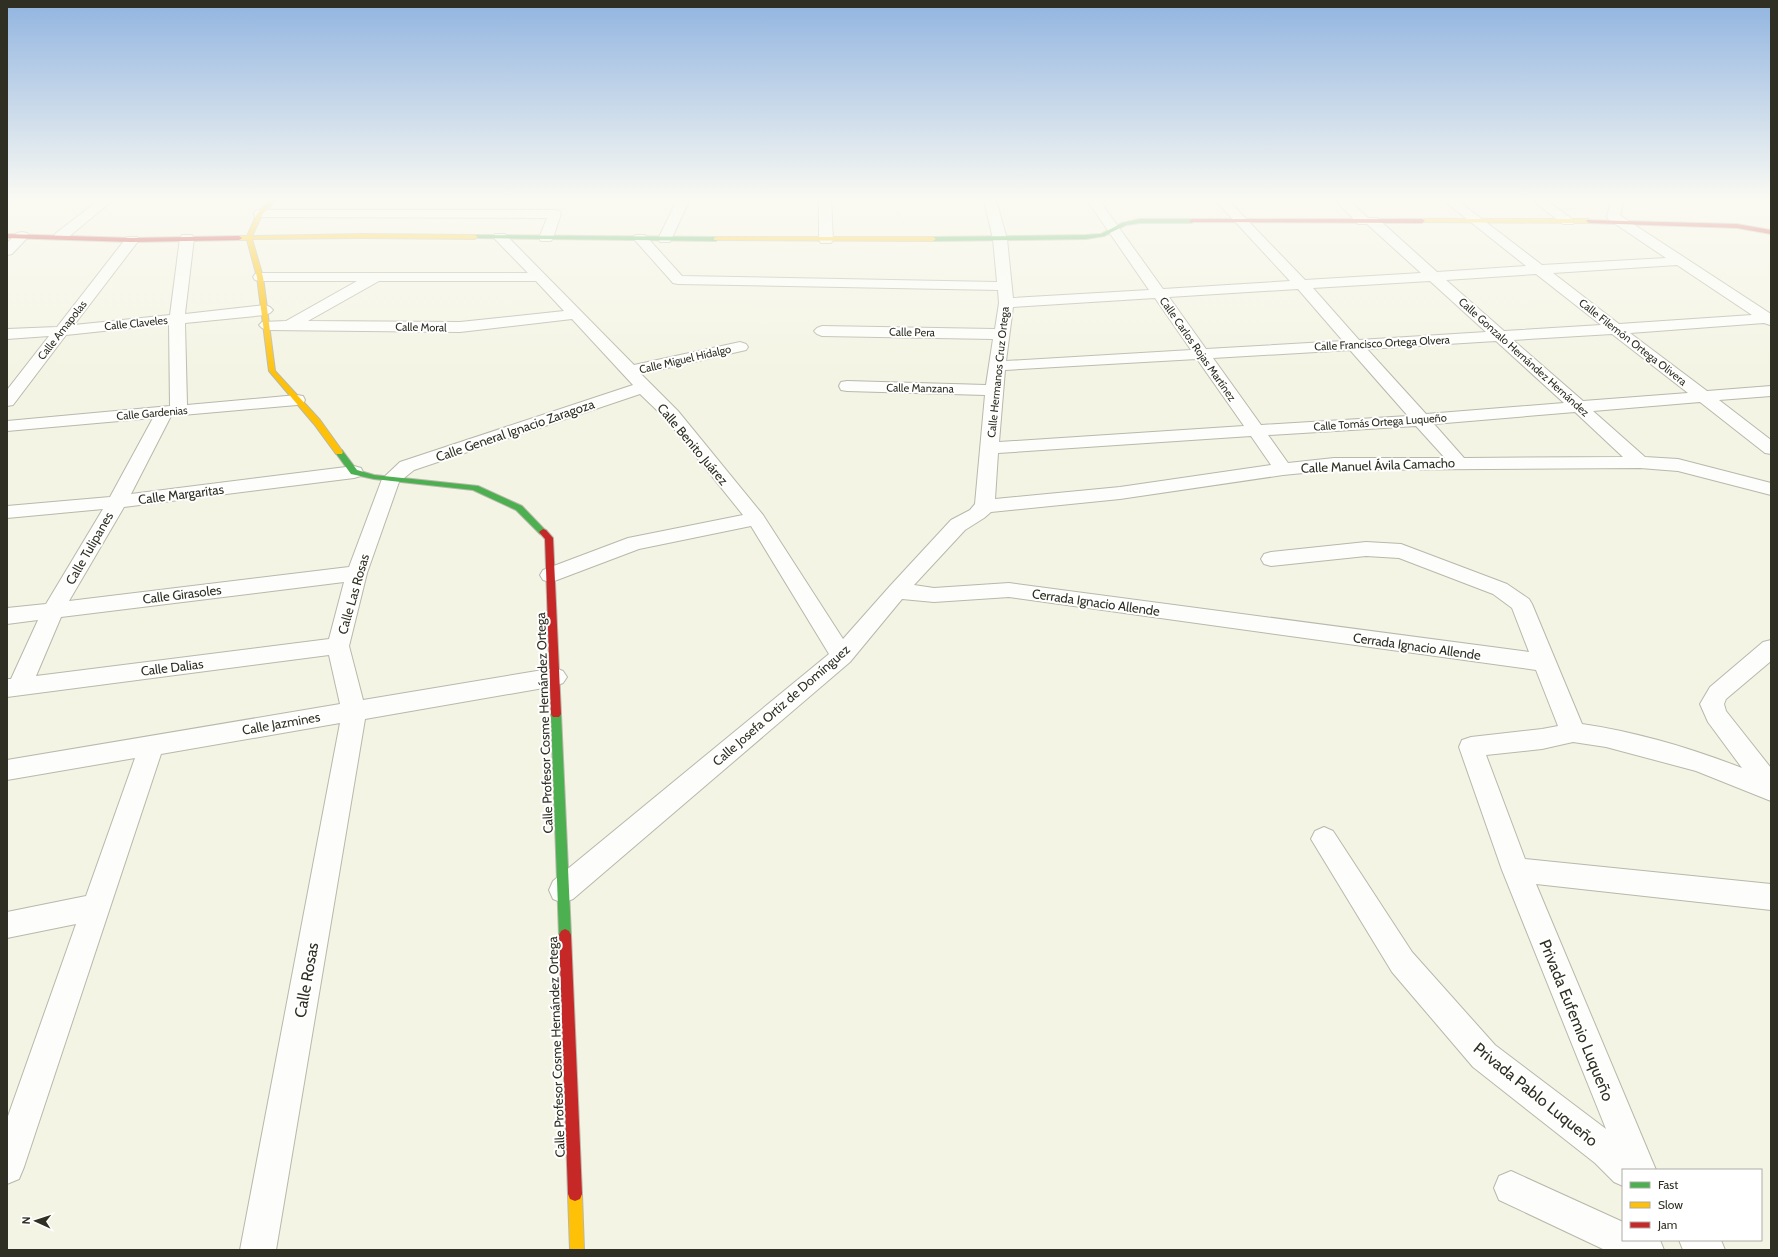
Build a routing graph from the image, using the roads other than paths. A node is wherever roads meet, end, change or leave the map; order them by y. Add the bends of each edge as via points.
1 (117, 259) edge
2 (184, 259) edge
3 (255, 259) edge
4 (522, 259) edge
5 (659, 259) edge
6 (1002, 259) edge
7 (1134, 259) edge
8 (1276, 259) edge
9 (1413, 259) edge
10 (1524, 259) edge
11 (1676, 259) edge
12 (1680, 261) junction
13 (1539, 270) junction
14 (260, 277) junction
15 (375, 277) junction
16 (540, 277) junction
17 (1435, 277) junction
18 (1302, 285) junction
19 (1005, 286) junction
20 (1159, 295) junction
21 (1006, 303) junction
22 (265, 310) junction
23 (575, 314) junction
24 (177, 319) junction
25 (1769, 319) edge
26 (267, 325) junction
27 (288, 325) junction
28 (1615, 329) junction
29 (822, 330) dead end
30 (60, 331) junction
31 (7, 334) edge
32 (1002, 334) junction
33 (1500, 336) junction
34 (1355, 345) junction
35 (740, 347) dead end
36 (1201, 354) junction
37 (998, 366) junction
38 (630, 372) junction
39 (847, 386) dead end
40 (643, 387) junction
41 (994, 390) junction
42 (1771, 391) edge
43 (1703, 396) junction
44 (297, 400) junction
45 (7, 401) edge
46 (1579, 407) junction
47 (172, 411) junction
48 (1421, 420) junction
49 (7, 426) edge
50 (1256, 430) junction
51 (989, 448) junction
52 (1771, 449) edge
53 (1640, 462) junction
54 (1459, 463) junction
55 (1283, 469) junction
56 (354, 472) junction
57 (391, 479) junction
58 (1771, 489) edge
59 (117, 502) junction
60 (985, 506) junction
61 (7, 512) edge
62 (756, 519) junction
63 (1271, 559) dead end
64 (356, 573) junction
65 (550, 575) junction
66 (897, 591) junction
67 (53, 610) junction
68 (7, 616) edge
69 (338, 646) junction
70 (1771, 648) edge
71 (842, 656) junction
72 (1546, 663) junction
73 (555, 677) junction
74 (13, 688) edge
75 (354, 711) junction
76 (1573, 732) junction
77 (152, 745) junction
78 (7, 770) edge
79 (1771, 788) edge
80 (1324, 839) dead end
81 (1516, 870) junction
82 (563, 890) junction
83 (1771, 897) edge
84 (96, 908) junction
85 (7, 925) edge
86 (7, 1167) edge
87 (1625, 1169) edge
88 (1639, 1169) edge
89 (1511, 1188) dead end
90 (1622, 1240) edge
91 (1625, 1241) edge
92 (1698, 1241) edge
93 (258, 1250) edge
94 (577, 1250) edge
95 (1646, 1250) edge
96 (1707, 1250) edge

1 - 30 street, Calle Amapolas
2 - 24 street, Calle Tulipanes
3 - 14 street
4 - 16 street, Calle Benito Juárez
5 - 19 street via 678,280
6 - 19 street, Calle Hermanos Cruz Ortega
7 - 20 street, Calle Carlos Rojas Martínez
8 - 18 street
9 - 17 street, Calle Gonzalo Hernández Hernández
10 - 13 street, Calle Filemón Ortega Olivera
11 - 12 street
12 - 13 street
12 - 25 street
13 - 17 street
13 - 28 street, Calle Filemón Ortega Olivera
14 - 15 street
14 - 22 street
15 - 16 street
15 - 27 street
16 - 23 street, Calle Benito Juárez
17 - 18 street
17 - 33 street, Calle Gonzalo Hernández Hernández
18 - 20 street
18 - 34 street
19 - 21 street, Calle Hermanos Cruz Ortega
20 - 21 street
20 - 36 street, Calle Carlos Rojas Martínez
21 - 32 street, Calle Hermanos Cruz Ortega
22 - 24 street, Calle Claveles
22 - 26 street
23 - 27 street, Calle Moral via 460,327
23 - 38 street, Calle Benito Juárez
24 - 30 street, Calle Claveles
24 - 47 street, Calle Tulipanes
25 - 28 street, Calle Francisco Ortega Olvera
26 - 27 street, Calle Moral
26 - 44 street via 272,371
28 - 33 street, Calle Francisco Ortega Olvera
28 - 43 street, Calle Filemón Ortega Olivera
29 - 32 street, Calle Pera
30 - 31 street, Calle Claveles
30 - 45 street, Calle Amapolas
32 - 37 street, Calle Hermanos Cruz Ortega
33 - 34 street, Calle Francisco Ortega Olvera
33 - 46 street, Calle Gonzalo Hernández Hernández
34 - 36 street, Calle Francisco Ortega Olvera
34 - 48 street
35 - 38 street, Calle Miguel Hidalgo
36 - 37 street, Calle Francisco Ortega Olvera
36 - 50 street, Calle Carlos Rojas Martínez
37 - 41 street, Calle Hermanos Cruz Ortega
38 - 40 street, Calle Benito Juárez
39 - 41 street, Calle Manzana
40 - 57 street, Calle General Ignacio Zaragoza via 407,466
40 - 62 street, Calle Benito Juárez via 672,415
41 - 51 street, Calle Hermanos Cruz Ortega
42 - 43 street, Calle Tomás Ortega Luqueño
43 - 46 street, Calle Tomás Ortega Luqueño
43 - 52 street, Calle Filemón Ortega Olivera
44 - 47 street, Calle Gardenias
44 - 56 street via 317,422
46 - 48 street, Calle Tomás Ortega Luqueño
46 - 53 street, Calle Gonzalo Hernández Hernández
47 - 49 street, Calle Gardenias
47 - 59 street, Calle Tulipanes
48 - 50 street, Calle Tomás Ortega Luqueño
48 - 54 street
50 - 51 street, Calle Tomás Ortega Luqueño
50 - 55 street, Calle Carlos Rojas Martínez
51 - 60 street, Calle Hermanos Cruz Ortega
53 - 54 street, Calle Manuel Ávila Camacho
53 - 58 street, Calle Manuel Ávila Camacho via 1678,465
54 - 55 street, Calle Manuel Ávila Camacho via 1334,464
55 - 60 street, Calle Manuel Ávila Camacho via 1120,494
56 - 57 street, Calle Profesor Cosme Hernández Ortega
56 - 59 street, Calle Margaritas
57 - 64 street, Calle Las Rosas
57 - 65 street, Calle Profesor Cosme Hernández Ortega via 475,488 519,508 549,538
59 - 61 street, Calle Margaritas
59 - 67 street, Calle Tulipanes
60 - 66 street, Calle Josefa Ortiz de Domínguez via 958,525
62 - 65 street via 635,543
62 - 71 street, Calle Benito Juárez
63 - 72 street via 1366,549 1401,551 1464,574 1500,589 1521,604
64 - 67 street, Calle Girasoles
64 - 69 street, Calle Las Rosas
65 - 73 street, Calle Profesor Cosme Hernández Ortega
66 - 71 street, Calle Josefa Ortiz de Domínguez
66 - 72 street, Cerrada Ignacio Allende via 934,595 1009,590
67 - 68 street, Calle Girasoles
67 - 74 street, Calle Tulipanes
69 - 74 street, Calle Dalias
69 - 75 street, Calle Las Rosas
70 - 79 street via 1718,693 1712,704 1716,715
71 - 82 street, Calle Josefa Ortiz de Domínguez
72 - 76 street
73 - 75 street, Calle Jazmines
73 - 82 street, Calle Profesor Cosme Hernández Ortega
75 - 77 street, Calle Jazmines
75 - 93 street, Calle Rosas
76 - 79 street via 1606,737 1700,762
76 - 81 street, Privada Eufemio Luqueño via 1542,739 1471,748
77 - 78 street, Calle Jazmines
77 - 84 street
80 - 87 street, Privada Pablo Luqueño via 1402,962 1484,1056 1607,1151
81 - 83 street
81 - 88 street, Privada Eufemio Luqueño
82 - 94 street, Calle Profesor Cosme Hernández Ortega
84 - 85 street
84 - 86 street
89 - 90 street
91 - 95 street
92 - 96 street

